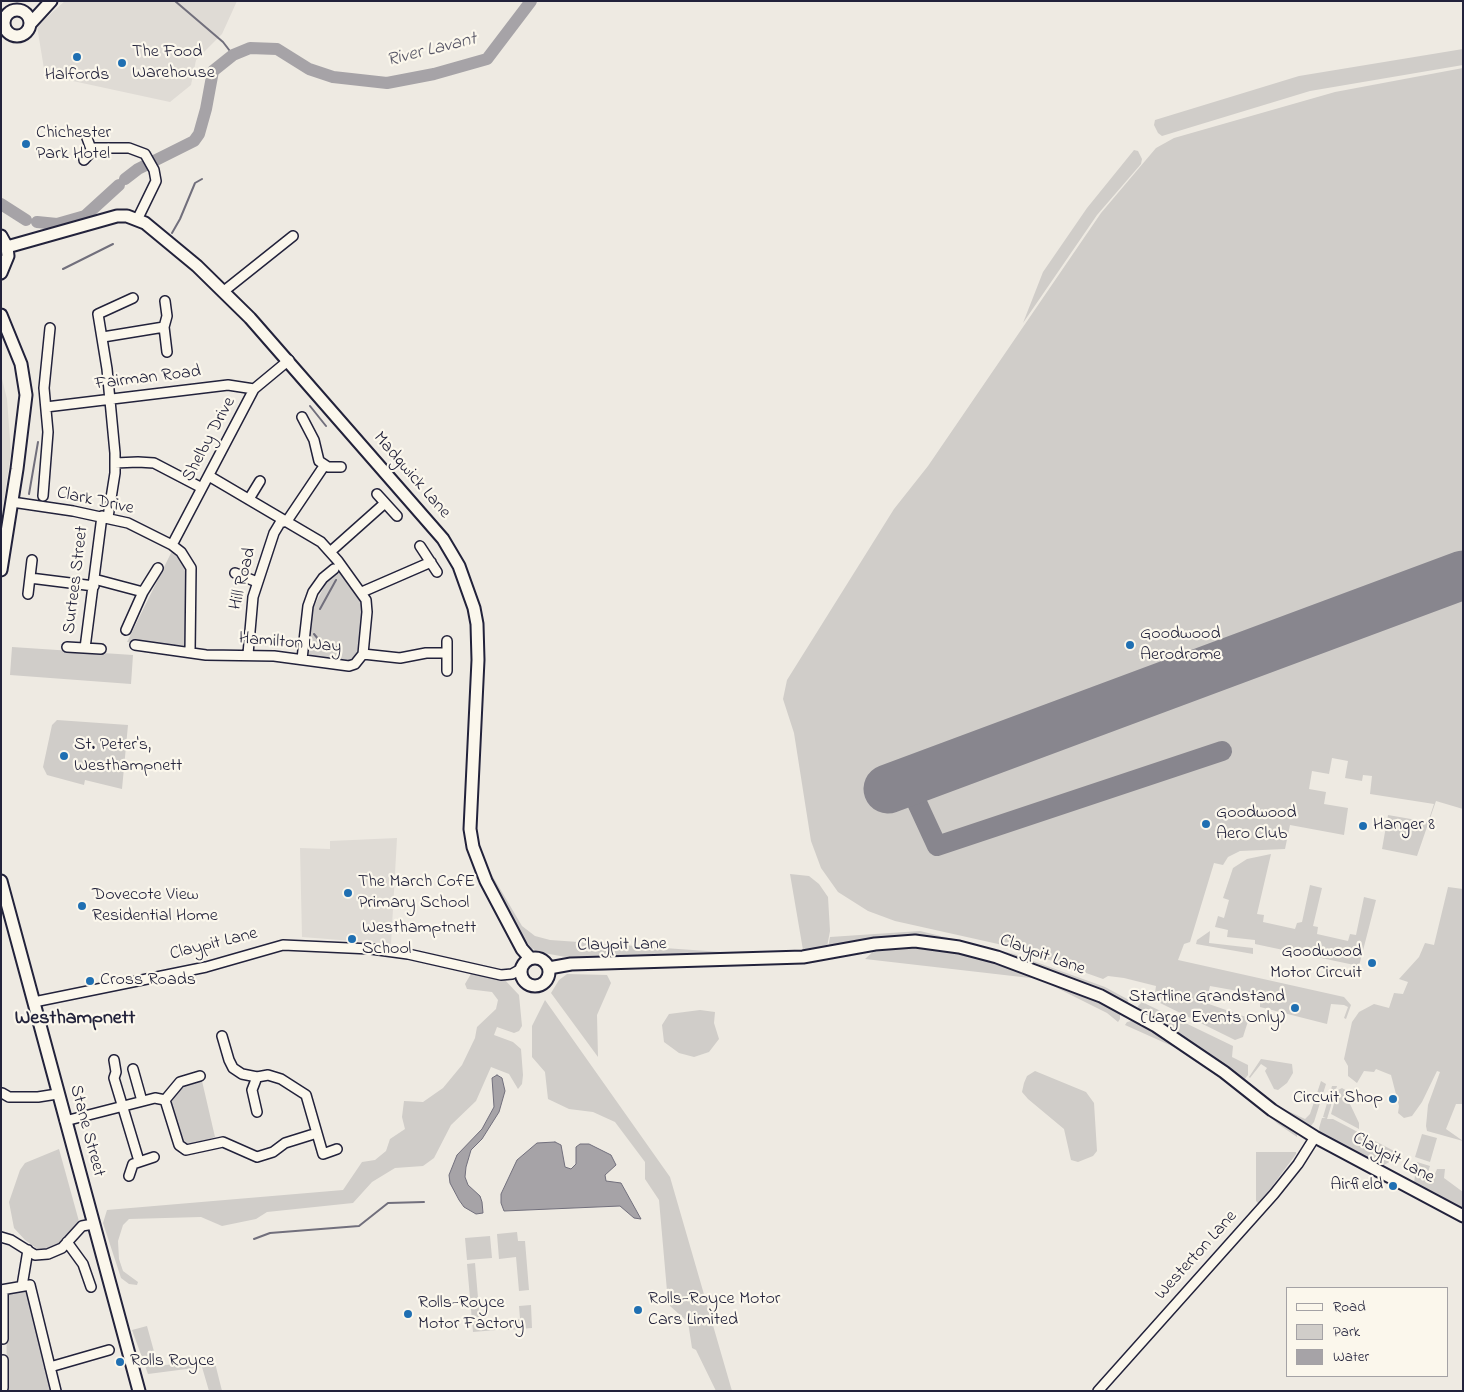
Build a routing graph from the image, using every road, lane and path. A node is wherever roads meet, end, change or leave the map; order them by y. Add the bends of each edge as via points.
1 (50, 1) edge
2 (23, 12) junction
3 (30, 24) junction
4 (3, 27) edge
5 (6, 37) edge
6 (87, 138) dead end
7 (91, 149) junction
8 (84, 160) dead end
9 (137, 220) junction
10 (1, 236) edge
11 (293, 236) dead end
12 (7, 247) junction
13 (1, 273) edge
14 (224, 291) junction
15 (133, 298) dead end
16 (165, 301) dead end
17 (1, 315) edge
18 (164, 327) junction
19 (50, 328) dead end
20 (103, 337) junction
21 (168, 352) dead end
22 (288, 360) junction
23 (254, 389) junction
24 (109, 400) junction
25 (46, 407) junction
26 (302, 417) dead end
27 (115, 464) junction
28 (324, 466) junction
29 (341, 467) dead end
30 (209, 476) junction
31 (260, 481) dead end
32 (202, 488) junction
33 (377, 494) dead end
34 (43, 496) dead end
35 (249, 499) junction
36 (12, 502) junction
37 (385, 503) junction
38 (397, 516) dead end
39 (105, 517) junction
40 (287, 521) junction
41 (172, 545) junction
42 (420, 546) dead end
43 (330, 552) junction
44 (32, 560) dead end
45 (431, 562) junction
46 (158, 568) dead end
47 (334, 569) dead end
48 (1, 570) edge
49 (437, 572) dead end
50 (235, 573) dead end
51 (30, 578) junction
52 (94, 582) junction
53 (257, 582) junction
54 (143, 592) junction
55 (362, 592) junction
56 (28, 594) dead end
57 (126, 630) dead end
58 (447, 641) dead end
59 (135, 645) dead end
60 (67, 647) dead end
61 (85, 648) junction
62 (102, 650) dead end
63 (190, 652) junction
64 (447, 653) junction
65 (248, 654) junction
66 (363, 654) junction
67 (302, 659) junction
68 (447, 671) dead end
69 (1, 881) edge
70 (530, 958) junction
71 (549, 968) junction
72 (521, 969) junction
73 (34, 1002) junction
74 (222, 1036) dead end
75 (114, 1060) dead end
76 (133, 1069) dead end
77 (200, 1076) dead end
78 (257, 1077) junction
79 (2, 1093) edge
80 (58, 1094) junction
81 (165, 1100) junction
82 (142, 1101) junction
83 (122, 1106) junction
84 (256, 1112) dead end
85 (65, 1121) junction
86 (317, 1133) junction
87 (1315, 1137) junction
88 (337, 1149) dead end
89 (154, 1158) dead end
90 (139, 1161) junction
91 (129, 1176) dead end
92 (1463, 1216) edge
93 (93, 1224) junction
94 (1, 1236) edge
95 (67, 1242) junction
96 (28, 1250) junction
97 (26, 1286) junction
98 (91, 1287) dead end
99 (2, 1290) edge
100 (3, 1339) dead end
101 (109, 1350) dead end
102 (3, 1360) dead end
103 (50, 1367) junction
104 (2, 1389) edge
105 (56, 1391) edge
106 (139, 1391) edge
107 (1098, 1391) edge

1 - 2 street
1 - 3 street
2 - 3 street
2 - 4 street via 16,10 10,13
3 - 5 street via 23,35
4 - 5 street
6 - 7 street
7 - 8 street
7 - 9 street via 129,148 147,156 156,175 154,187
9 - 12 street, Madgwick Lane via 127,216 102,219
9 - 14 street, Madgwick Lane via 166,239
10 - 12 street
11 - 14 street
12 - 13 street via 6,264
14 - 22 street, Madgwick Lane
15 - 20 street, Surtees Street via 98,314
16 - 18 street via 167,316
17 - 36 street via 21,364 26,394
18 - 20 street
18 - 21 street
19 - 25 street via 44,388
20 - 24 street, Surtees Street
22 - 23 street, Shelby Drive
22 - 70 street, Madgwick Lane via 443,539 459,566 474,608 478,641 470,829 473,847 486,881
23 - 24 street, Fairman Road via 228,385
23 - 30 street, Shelby Drive
24 - 25 street, Fairman Road
24 - 27 street, Surtees Street
25 - 34 street via 48,432
26 - 28 street
27 - 32 street via 154,464
27 - 39 street, Surtees Street
28 - 29 street
28 - 40 street, Hill Road
30 - 32 street, Shelby Drive
30 - 35 street, Hamilton Way
31 - 35 street
32 - 41 street, Shelby Drive
33 - 37 street
35 - 40 street, Hamilton Way
36 - 39 street, Clark Drive
36 - 48 street
37 - 38 street
37 - 43 street
39 - 41 street, Clark Drive via 128,523
39 - 52 street, Surtees Street
40 - 43 street, Hamilton Way via 321,542
40 - 53 street, Hill Road via 282,521 277,527
41 - 63 street, Clark Drive via 188,560 191,568
42 - 45 street
43 - 55 street, Hamilton Way
44 - 51 street
45 - 49 street
45 - 55 street
46 - 54 street
47 - 67 street via 313,592 308,606
50 - 53 street
51 - 52 street
51 - 56 street
52 - 54 street
52 - 61 street, Surtees Street
53 - 65 street, Hill Road
54 - 57 street
55 - 66 street, Hamilton Way via 367,606
58 - 64 street
59 - 63 street, Hamilton Way
60 - 61 street
61 - 62 street
63 - 65 street, Hamilton Way via 227,656
64 - 66 street via 400,658
64 - 68 street
65 - 67 street, Hamilton Way
66 - 67 street, Hamilton Way via 350,666
69 - 73 street, Stane Street
70 - 71 street via 542,959
70 - 72 street
71 - 72 street via 550,974 545,982 534,986 524,981
71 - 87 street, Claypit Lane via 571,964 803,957 900,942 930,942 959,947 1042,972 1128,1010 1184,1044 1272,1110
72 - 73 street, Claypit Lane via 501,975 408,954 283,945 206,966
73 - 80 street, Stane Street
74 - 78 street via 233,1068
75 - 83 street via 114,1078
76 - 82 street
77 - 81 street via 180,1082
78 - 84 street via 252,1090
78 - 86 street via 268,1075 281,1079 306,1095
79 - 80 street via 9,1097
80 - 85 street, Stane Street
81 - 82 street
81 - 86 street via 179,1146 186,1150 223,1142 257,1157 273,1152 285,1143
82 - 83 street
83 - 85 street
83 - 90 street
85 - 93 street, Stane Street
86 - 88 street via 323,1154
87 - 92 street, Claypit Lane
87 - 107 street, Westerton Lane via 1274,1194
89 - 90 street
90 - 91 street via 133,1164
93 - 95 street via 82,1226
93 - 106 street, Stane Street
94 - 96 street
95 - 96 street via 48,1254 35,1255
95 - 98 street via 83,1264
96 - 97 street
97 - 99 street
97 - 103 street
99 - 100 street
101 - 103 street
102 - 104 street
103 - 105 street

